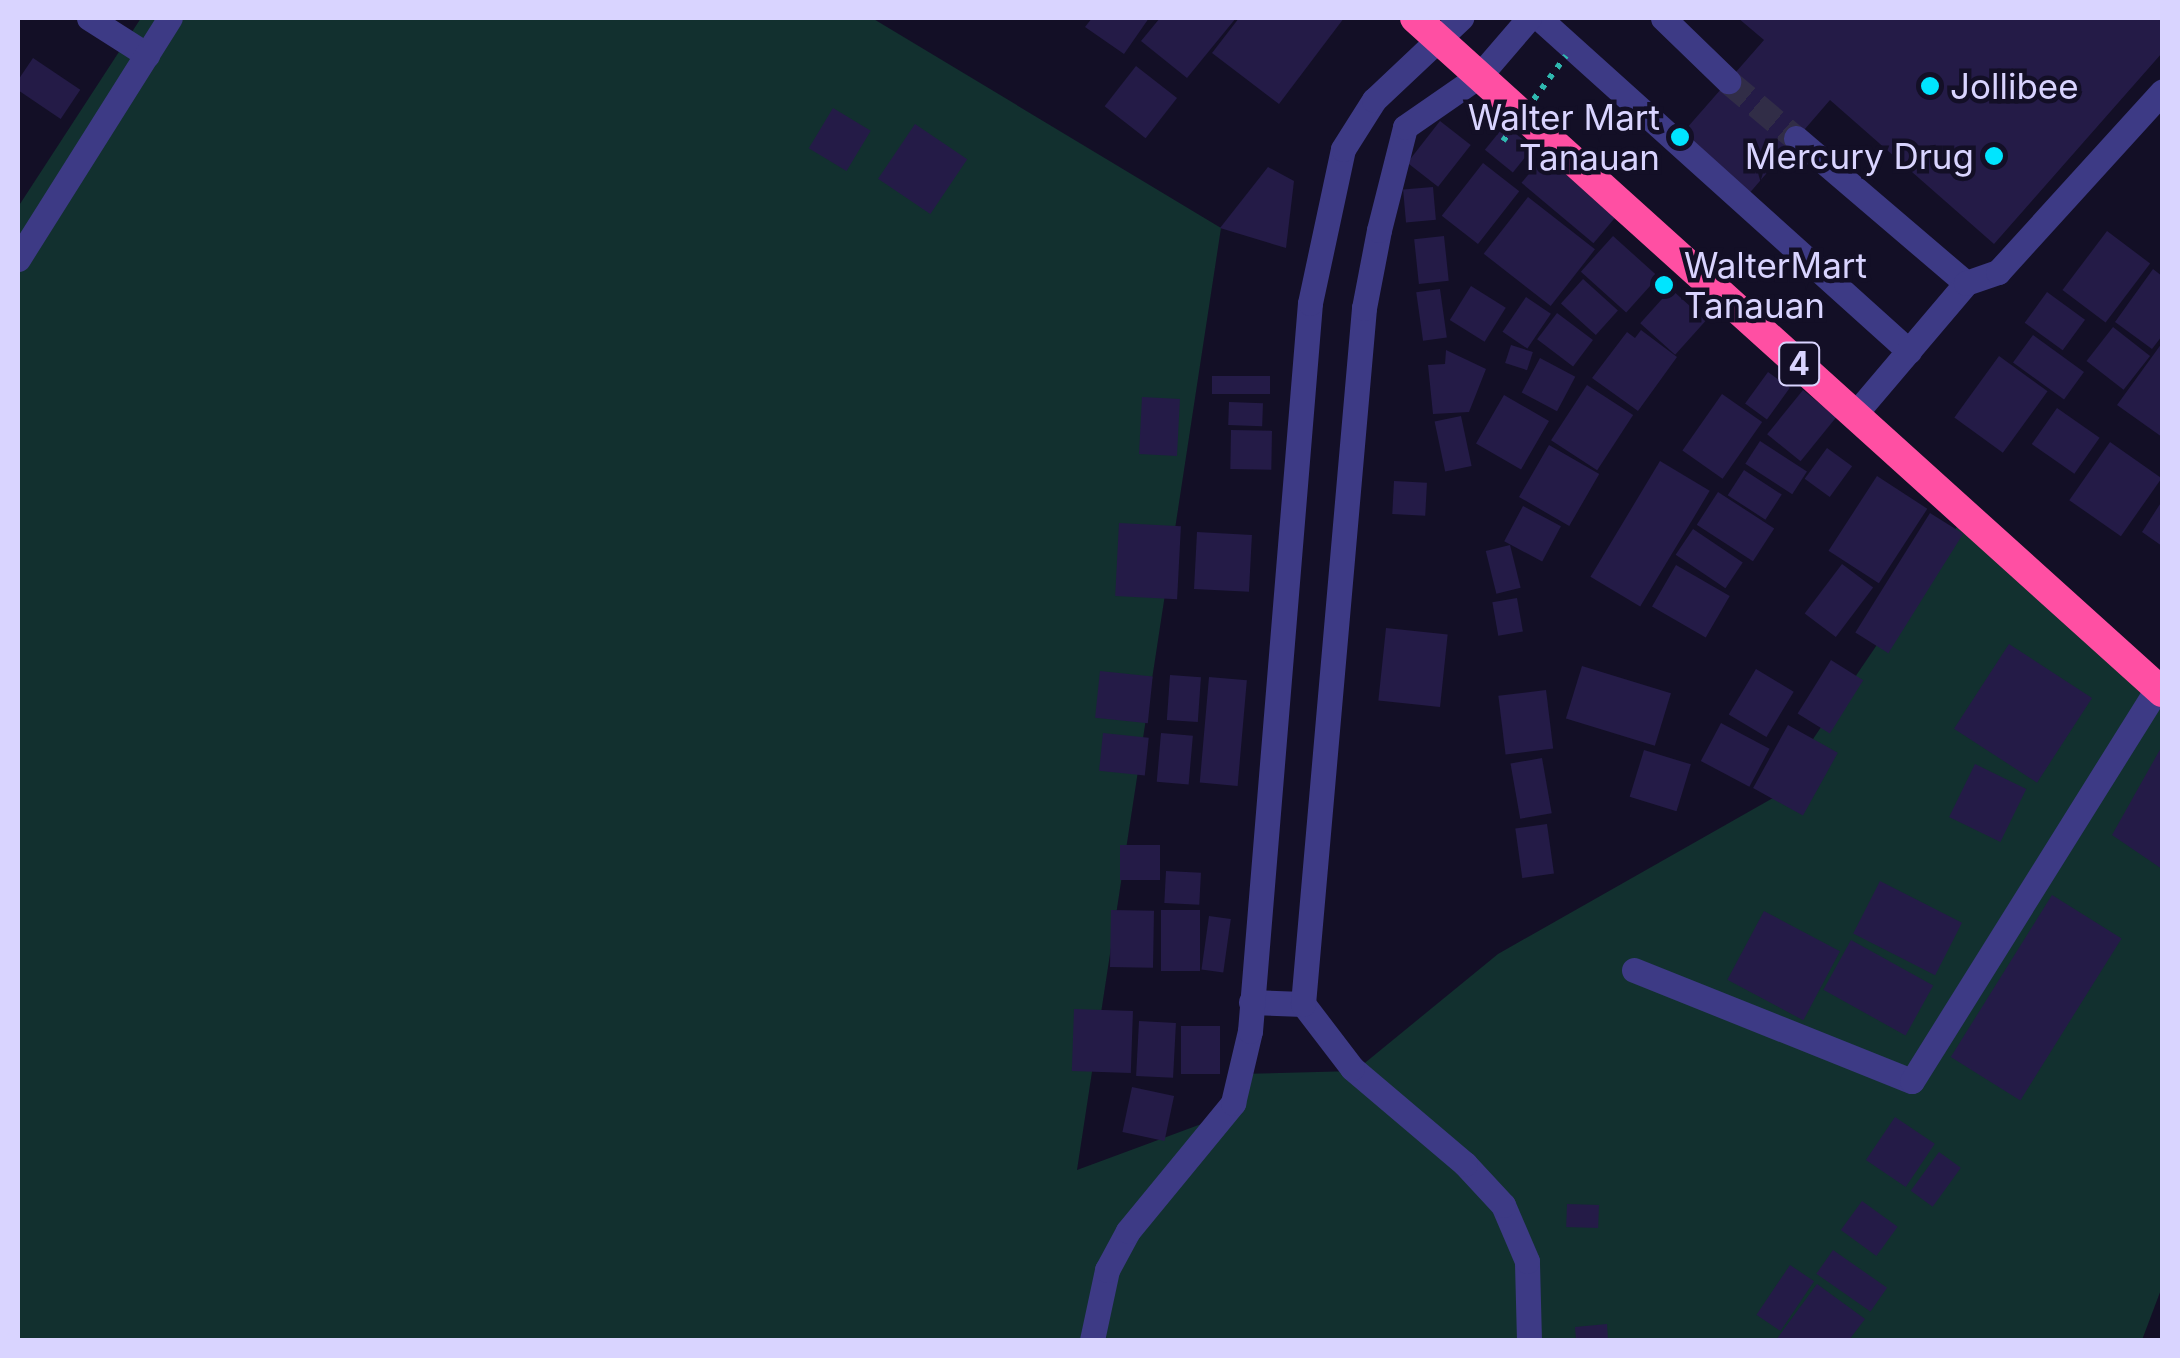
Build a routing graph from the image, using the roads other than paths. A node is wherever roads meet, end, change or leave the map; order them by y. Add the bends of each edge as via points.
1 (90, 18) edge
2 (170, 18) edge
3 (1415, 18) edge
4 (1530, 18) edge
5 (1539, 18) edge
6 (1663, 18) edge
7 (1451, 28) edge
8 (148, 55) junction
9 (1480, 75) junction
10 (1728, 81) tunnel mouth
11 (2162, 92) edge
12 (1796, 138) tunnel mouth
13 (18, 259) edge
14 (1966, 283) junction
15 (1909, 351) junction
16 (1855, 414) junction
17 (2160, 690) edge
18 (1634, 970) dead end
19 (1250, 1002) junction
20 (1303, 1004) junction
21 (1092, 1340) edge
22 (1530, 1340) edge

1 - 8 street
2 - 8 street
3 - 7 highway, 4
4 - 9 street
5 - 15 street
6 - 10 street
7 - 9 highway, 4
7 - 19 street via 1374,100 1343,149 1329,200 1310,303
8 - 13 street
9 - 16 highway, 4
9 - 20 street via 1405,127 1364,308
11 - 14 street via 1998,272
12 - 14 street
14 - 15 street
15 - 16 street
16 - 17 highway, 4
17 - 18 street via 1912,1081
19 - 20 street
19 - 21 street via 1232,1103 1128,1231 1108,1270
20 - 22 street via 1352,1068 1503,1205 1527,1262

